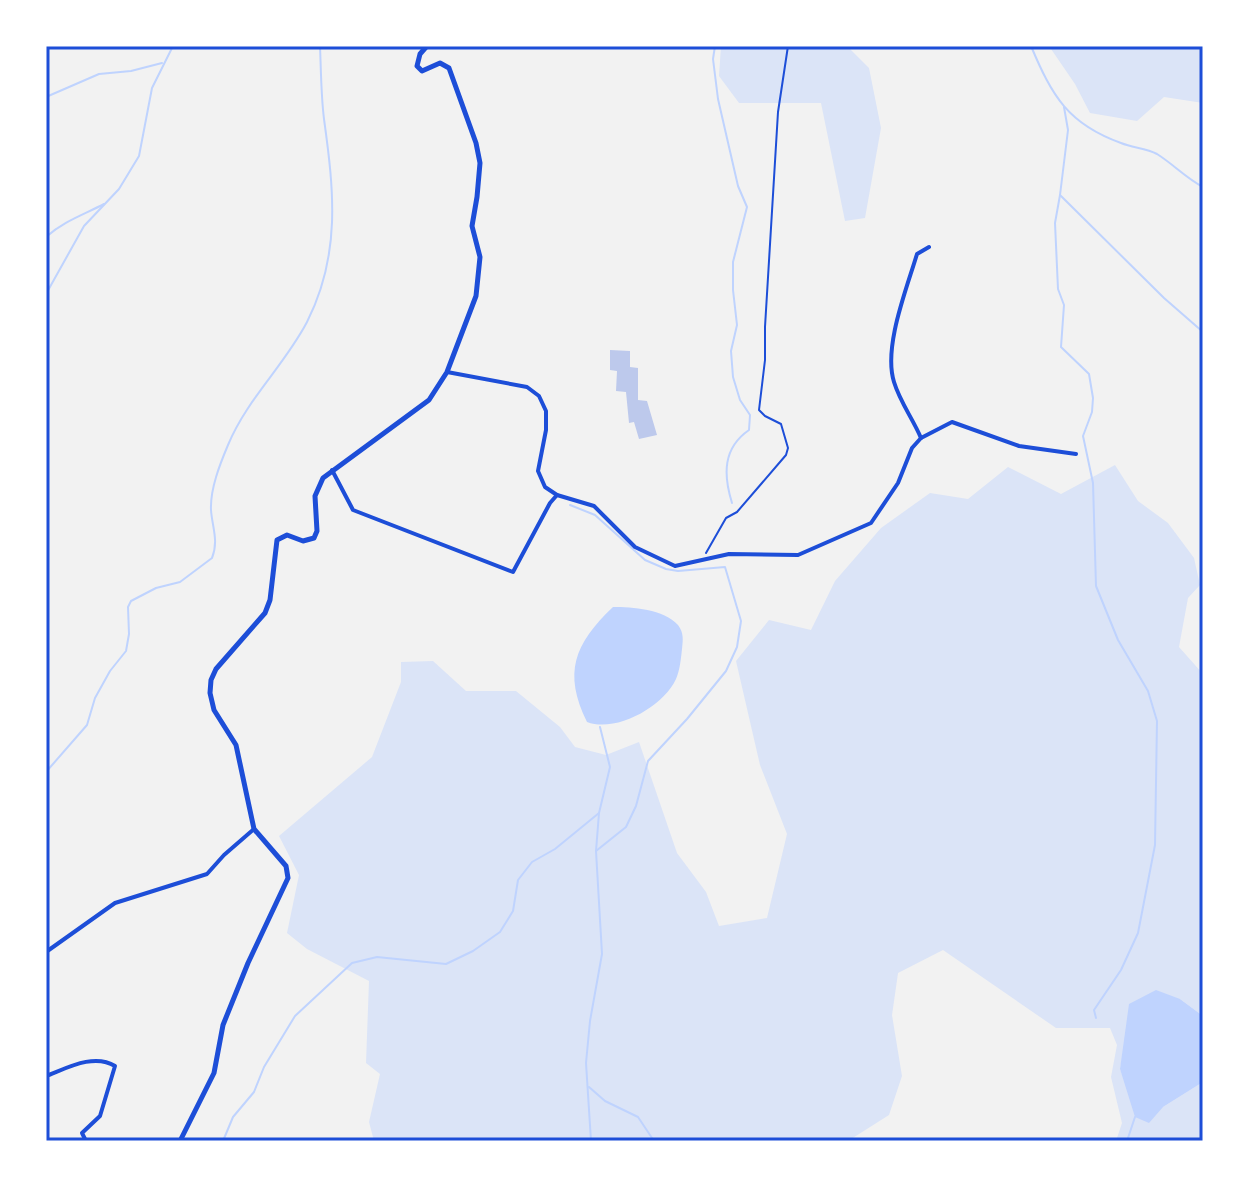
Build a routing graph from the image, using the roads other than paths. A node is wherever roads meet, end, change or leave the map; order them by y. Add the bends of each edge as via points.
1 (427, 46) edge
2 (929, 247) dead end
3 (447, 372) junction
4 (921, 438) junction
5 (1076, 454) dead end
6 (332, 470) junction
7 (557, 495) junction
8 (254, 829) junction
9 (46, 952) edge
10 (46, 1076) edge
11 (86, 1141) edge
12 (180, 1141) edge

1 - 3 street via 417,66 422,71 440,63 449,68 480,163 472,226 480,257 478,285
2 - 4 street via 917,254 896,329 892,365 902,404
3 - 6 street via 420,408
3 - 7 street via 527,387 539,396 546,421 538,471 545,487
4 - 5 street via 952,422 1019,446
4 - 7 street via 871,523 798,555 729,554 675,566 635,547 594,506
6 - 7 street via 353,510 513,572
6 - 8 street via 315,496 314,538 303,541 287,535 277,540 265,613 211,680 214,710 236,745
8 - 9 street via 207,874 115,903
8 - 12 street via 286,866 288,878 223,1025 214,1073
10 - 11 street via 83,1062 115,1066 100,1116 82,1133

